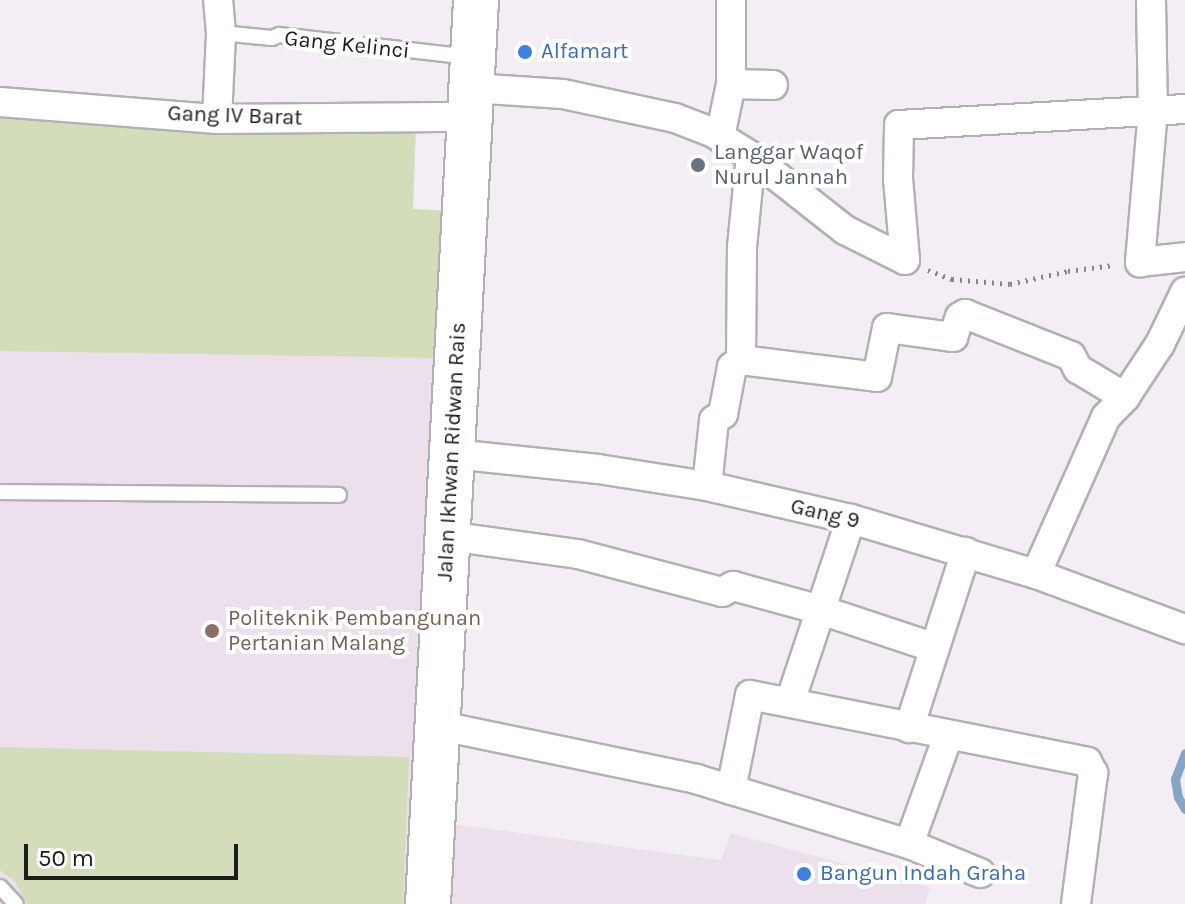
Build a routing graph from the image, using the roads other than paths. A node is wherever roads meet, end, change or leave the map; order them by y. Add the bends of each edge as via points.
1 (218, 0) edge
2 (476, 0) edge
3 (731, 0) edge
4 (1151, 0) edge
5 (221, 33) junction
6 (731, 84) junction
7 (773, 85) dead end
8 (471, 87) junction
9 (0, 102) edge
10 (1185, 109) edge
11 (1153, 110) junction
12 (217, 119) junction
13 (720, 137) junction
14 (751, 156) junction
15 (1185, 257) edge
16 (1181, 310) edge
17 (741, 360) junction
18 (1125, 397) junction
19 (453, 454) junction
20 (707, 486) junction
21 (0, 492) edge
22 (339, 495) dead end
23 (851, 519) junction
24 (448, 536) junction
25 (966, 552) junction
26 (1036, 574) junction
27 (821, 610) junction
28 (1185, 629) edge
29 (935, 648) junction
30 (790, 702) junction
31 (436, 725) junction
32 (909, 728) junction
33 (948, 736) junction
34 (731, 790) junction
35 (909, 844) junction
36 (980, 873) dead end
37 (0, 887) edge
38 (16, 904) edge
39 (428, 904) edge
40 (1076, 904) edge

1 - 5 street
2 - 8 main road, Jalan Ikhwan Ridwan Rais
3 - 6 street
4 - 11 street
5 - 8 lane, Gang Kelinci via 279,35
5 - 12 street
6 - 7 street
6 - 13 street
8 - 12 street, Gang IV Barat
8 - 13 street, Gang IV Barat via 624,105
8 - 19 main road, Jalan Ikhwan Ridwan Rais
9 - 12 street, Gang IV Barat
10 - 11 street
11 - 14 street, Gang IV Barat via 899,125 905,260 845,230
11 - 15 street via 1140,262
13 - 14 street, Gang IV Barat
14 - 17 street via 742,247
16 - 18 street
17 - 18 street via 877,377 887,328 953,337 965,314 1071,356 1078,369
17 - 20 street via 732,367 723,414 714,420
18 - 26 street via 1106,417
19 - 20 street, Gang 9
19 - 24 main road, Jalan Ikhwan Ridwan Rais
20 - 23 street, Gang 9
21 - 22 lane
23 - 25 street, Gang 9
23 - 27 street
24 - 27 street via 578,554 722,592 733,586
24 - 31 main road, Jalan Ikhwan Ridwan Rais
25 - 26 street, Gang 9
25 - 29 street
26 - 28 street, Gang 9
27 - 29 street
27 - 30 street
29 - 32 street
30 - 32 street
30 - 34 street via 750,695
31 - 34 street
31 - 39 main road, Jalan Ikhwan Ridwan Rais
32 - 33 street
33 - 35 street
33 - 40 street via 1091,765
34 - 35 street
35 - 36 street
37 - 38 lane

